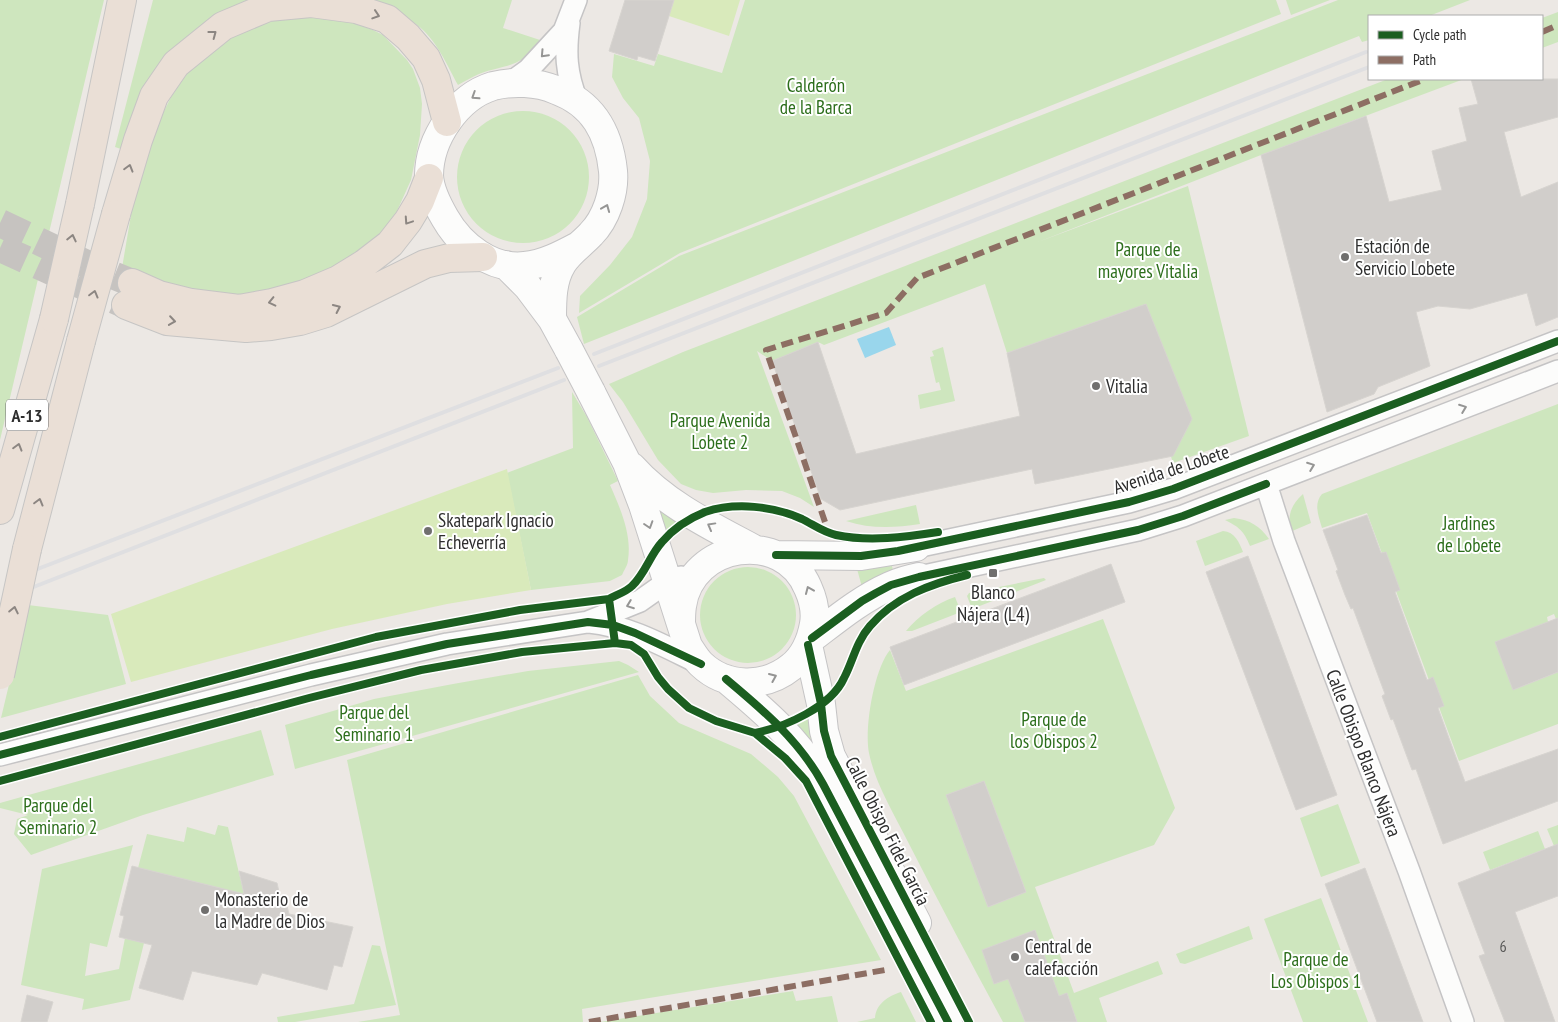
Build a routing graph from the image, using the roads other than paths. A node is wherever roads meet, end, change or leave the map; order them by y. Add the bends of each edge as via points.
1 (122, 0) edge
2 (139, 0) edge
3 (573, 9) edge
4 (510, 83) junction
5 (577, 101) junction
6 (447, 122) junction
7 (92, 144) junction
8 (429, 178) junction
9 (578, 246) junction
10 (494, 261) junction
11 (552, 318) junction
12 (1558, 341) edge
13 (1558, 371) edge
14 (627, 462) junction
15 (1266, 484) junction
16 (0, 510) edge
17 (916, 547) joint
18 (765, 552) junction
19 (700, 569) junction
20 (919, 577) joint
21 (668, 582) junction
22 (588, 622) junction
23 (681, 624) junction
24 (810, 641) junction
25 (701, 664) junction
26 (0, 675) edge
27 (726, 679) junction
28 (0, 755) edge
29 (948, 1022) edge
30 (969, 1022) edge
31 (1463, 1022) edge

1 - 7 highway, A-13
2 - 7 highway
3 -> 4 street via 564,31 528,70
3 - 5 street via 566,48 570,82
4 - 5 main road via 547,86
4 -> 6 main road via 474,95
9 -> 5 main road via 603,216 611,197 613,174 601,128 591,111
6 - 8 main road via 435,147
26 -> 6 highway, bridge via 27,549 116,214 154,96 176,64 223,26 268,7 311,3 356,9 387,19 426,58 436,80
16 -> 7 highway, A-13, bridge via 54,319
8 - 10 main road via 435,199 454,234
8 -> 10 highway via 408,222 390,244 338,280 305,294 239,309 159,295 129,294 167,321 246,328 271,326 326,313 425,264 450,258
9 - 10 main road via 558,257 524,266
9 - 11 main road via 558,273 552,296
10 - 11 main road via 528,287
11 - 14 main road, bridge
12 - 17 street, Avenida de Lobete via 1173,489 1129,502
15 -> 13 street
18 -> 14 main road via 682,510 646,483
14 -> 21 main road
15 - 20 street via 1138,530
15 - 31 street, Calle Obispo Blanco Nájera via 1284,541
17 - 18 main road, Avenida de Lobete via 861,556
18 - 19 main road via 734,550 716,557
24 -> 18 main road via 815,618 813,598 805,580 792,565
19 - 21 street
19 - 23 main road via 688,586
20 - 24 main road via 891,585 862,601
21 -> 22 street via 640,601
21 - 23 main road
22 - 25 street via 635,633
22 - 28 street via 437,646
23 - 25 main road via 688,646
27 -> 24 main road via 760,682 777,676 792,666
24 - 30 main road, Calle Obispo Fidel García via 831,756
25 - 27 main road
27 - 29 main road, Calle Obispo Fidel García via 769,715 806,756

